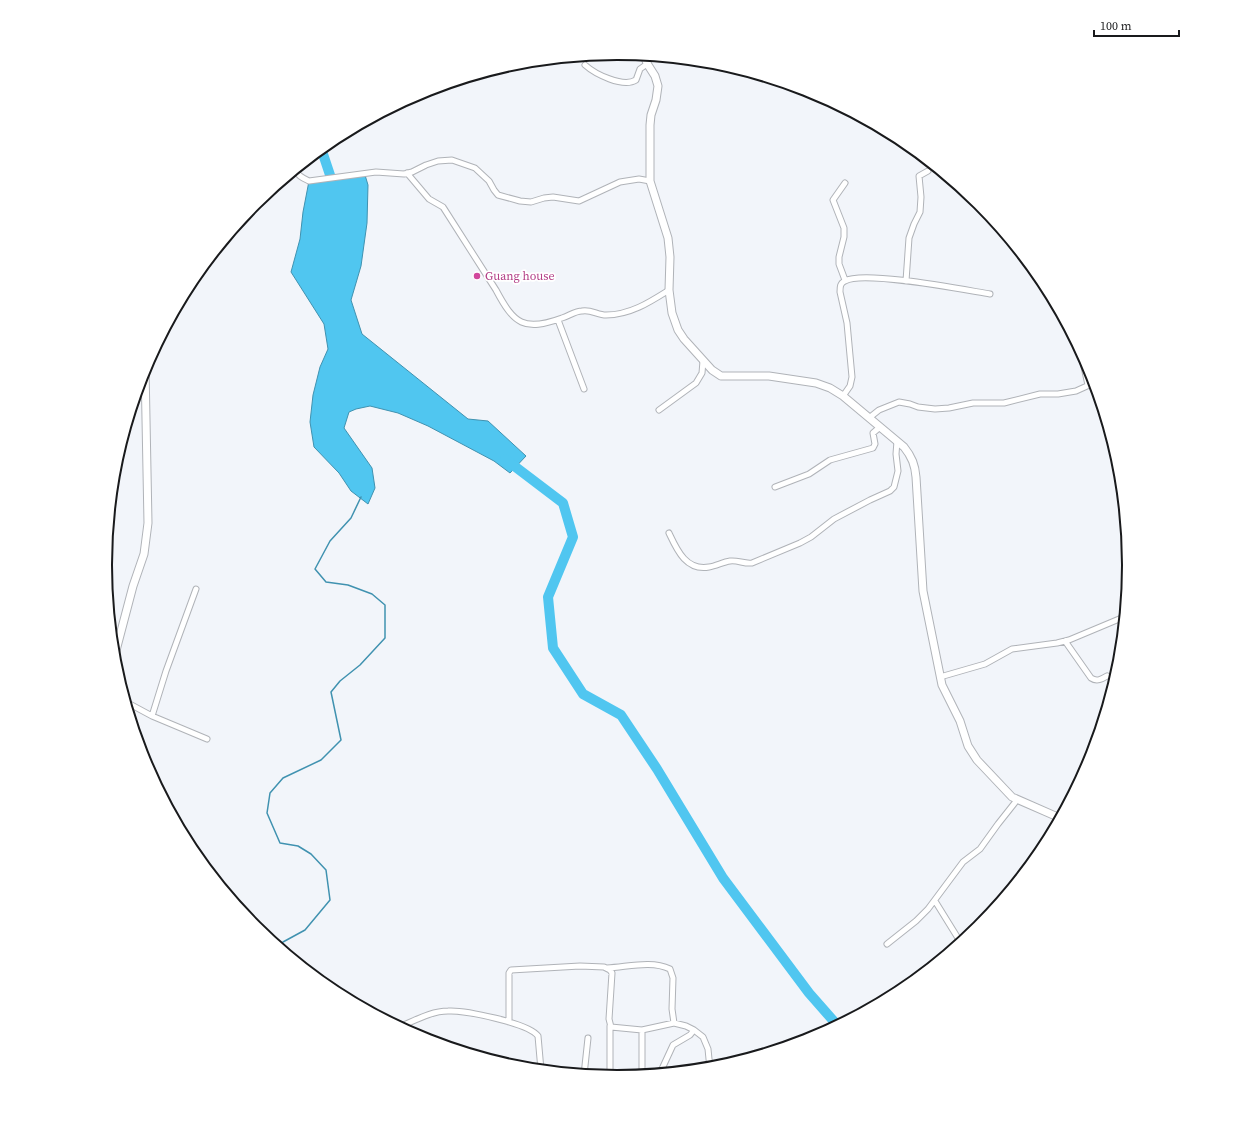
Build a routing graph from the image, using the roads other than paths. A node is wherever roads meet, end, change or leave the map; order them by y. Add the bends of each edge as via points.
1 (646, 61) edge
2 (647, 64) junction
3 (585, 65) dead end
4 (928, 171) dead end
5 (407, 173) junction
6 (297, 174) edge
7 (650, 181) junction
8 (845, 183) dead end
9 (845, 280) junction
10 (906, 281) junction
11 (669, 290) junction
12 (990, 294) dead end
13 (558, 320) junction
14 (703, 361) junction
15 (1087, 379) edge
16 (145, 384) edge
17 (1088, 385) joint
18 (584, 389) dead end
19 (843, 396) junction
20 (659, 410) dead end
21 (869, 418) junction
22 (880, 427) junction
23 (897, 442) junction
24 (775, 487) dead end
25 (669, 533) dead end
26 (196, 589) dead end
27 (1119, 619) edge
28 (1065, 641) junction
29 (118, 643) edge
30 (1107, 676) dead end
31 (940, 677) junction
32 (132, 705) edge
33 (152, 716) junction
34 (207, 739) dead end
35 (1017, 800) junction
36 (1056, 816) edge
37 (935, 901) junction
38 (958, 938) edge
39 (887, 944) dead end
40 (607, 968) junction
41 (509, 1022) junction
42 (674, 1023) junction
43 (405, 1025) edge
44 (610, 1026) junction
45 (642, 1030) junction
46 (694, 1030) junction
47 (588, 1038) dead end
48 (709, 1062) edge
49 (541, 1065) edge
50 (662, 1069) edge
51 (585, 1070) edge
52 (642, 1070) edge
53 (610, 1071) edge

1 - 2 street
2 - 3 street via 640,69 636,80 628,83 592,72
2 - 7 street via 658,86 650,125
4 - 10 street via 919,176 920,212 909,238
5 - 6 street via 398,175 382,172 309,181
5 - 7 street via 438,161 452,160 475,168 498,194 520,202 552,197 579,201 620,182
5 - 13 street via 423,193 444,209 508,312 529,325
7 - 11 street via 669,242
8 - 9 street via 833,200 844,228 839,264
9 - 10 street via 859,278
9 - 19 street via 840,286 840,292 847,323 852,372 851,384
10 - 12 street
11 - 13 street via 645,305 633,309 609,315 584,310
11 - 14 street via 672,313 678,330
13 - 18 street
14 - 19 street via 721,376 769,376 809,382 830,388
14 - 20 street via 702,373 696,383
15 - 17 street
16 - 29 street via 148,523 144,554
17 - 21 street via 1068,393 1040,394 1004,403 973,403 942,409 899,402 879,410
19 - 21 street
21 - 22 street
22 - 23 street
22 - 24 street via 873,433 873,448 837,457 809,474
23 - 25 street via 898,471 894,487 890,491 834,519 811,537 781,552 752,562 734,560 702,568 686,561
23 - 31 street via 910,454 915,467 923,591
26 - 33 street
27 - 28 street
28 - 30 street via 1091,678 1098,680
28 - 31 street via 1012,649 985,664
31 - 35 street via 972,752 1003,789
32 - 33 street
33 - 34 street
35 - 36 street
35 - 37 street via 980,849 963,862
37 - 38 street
37 - 39 street via 916,921
40 - 41 street via 580,966 511,970
40 - 42 street via 653,965 670,970 673,978
40 - 44 street via 612,976
41 - 43 street via 448,1010
41 - 49 street via 537,1034
42 - 45 street
42 - 46 street
44 - 45 street
44 - 53 street
45 - 52 street
46 - 48 street via 706,1043
46 - 50 street via 673,1045
47 - 51 street

